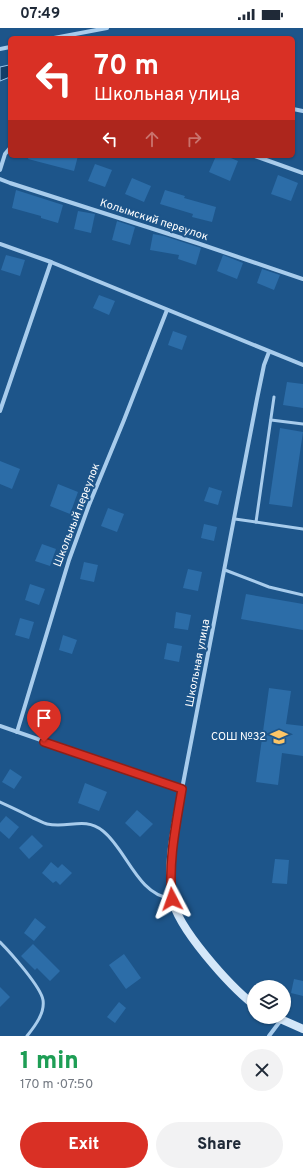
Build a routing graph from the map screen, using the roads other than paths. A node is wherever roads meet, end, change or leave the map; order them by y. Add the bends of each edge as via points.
1 (107, 28) edge
2 (65, 36) edge
3 (8, 151) edge
4 (261, 158) edge
5 (0, 170) edge
6 (303, 173) edge
7 (0, 179) edge
8 (0, 244) edge
9 (51, 262) junction
10 (303, 279) edge
11 (167, 310) junction
12 (269, 352) junction
13 (303, 365) edge
14 (274, 397) dead end
15 (0, 411) edge
16 (271, 420) junction
17 (303, 424) edge
18 (235, 519) junction
19 (256, 522) junction
20 (303, 529) edge
21 (225, 570) junction
22 (303, 595) edge
23 (0, 726) edge
24 (17, 732) junction
25 (182, 789) junction
26 (0, 802) edge
27 (172, 899) junction
28 (0, 942) edge
29 (247, 999) edge
30 (275, 1024) edge
31 (291, 1024) edge
32 (303, 1029) edge
33 (27, 1036) edge
34 (269, 1036) edge

1 - 2 street
3 - 5 street
4 - 6 street
7 - 10 street, Колымский переулок
8 - 9 street
9 - 11 street
9 - 15 street
11 - 12 street
11 - 24 street, Школьный переулок via 69,560
12 - 13 street
12 - 18 street, Школьная улица via 264,364
14 - 16 lane
16 - 17 lane
16 - 19 lane
18 - 19 lane
18 - 21 street, Школьная улица
19 - 20 lane
21 - 22 lane via 269,587
21 - 25 street, Школьная улица
23 - 24 street
24 - 25 street
25 - 27 street via 171,861
26 - 27 lane via 47,824 78,822 91,824 103,830 152,891 163,898
27 - 29 street via 191,937 236,990
28 - 33 lane via 35,984 43,999 42,1013
30 - 34 street
31 - 32 street

